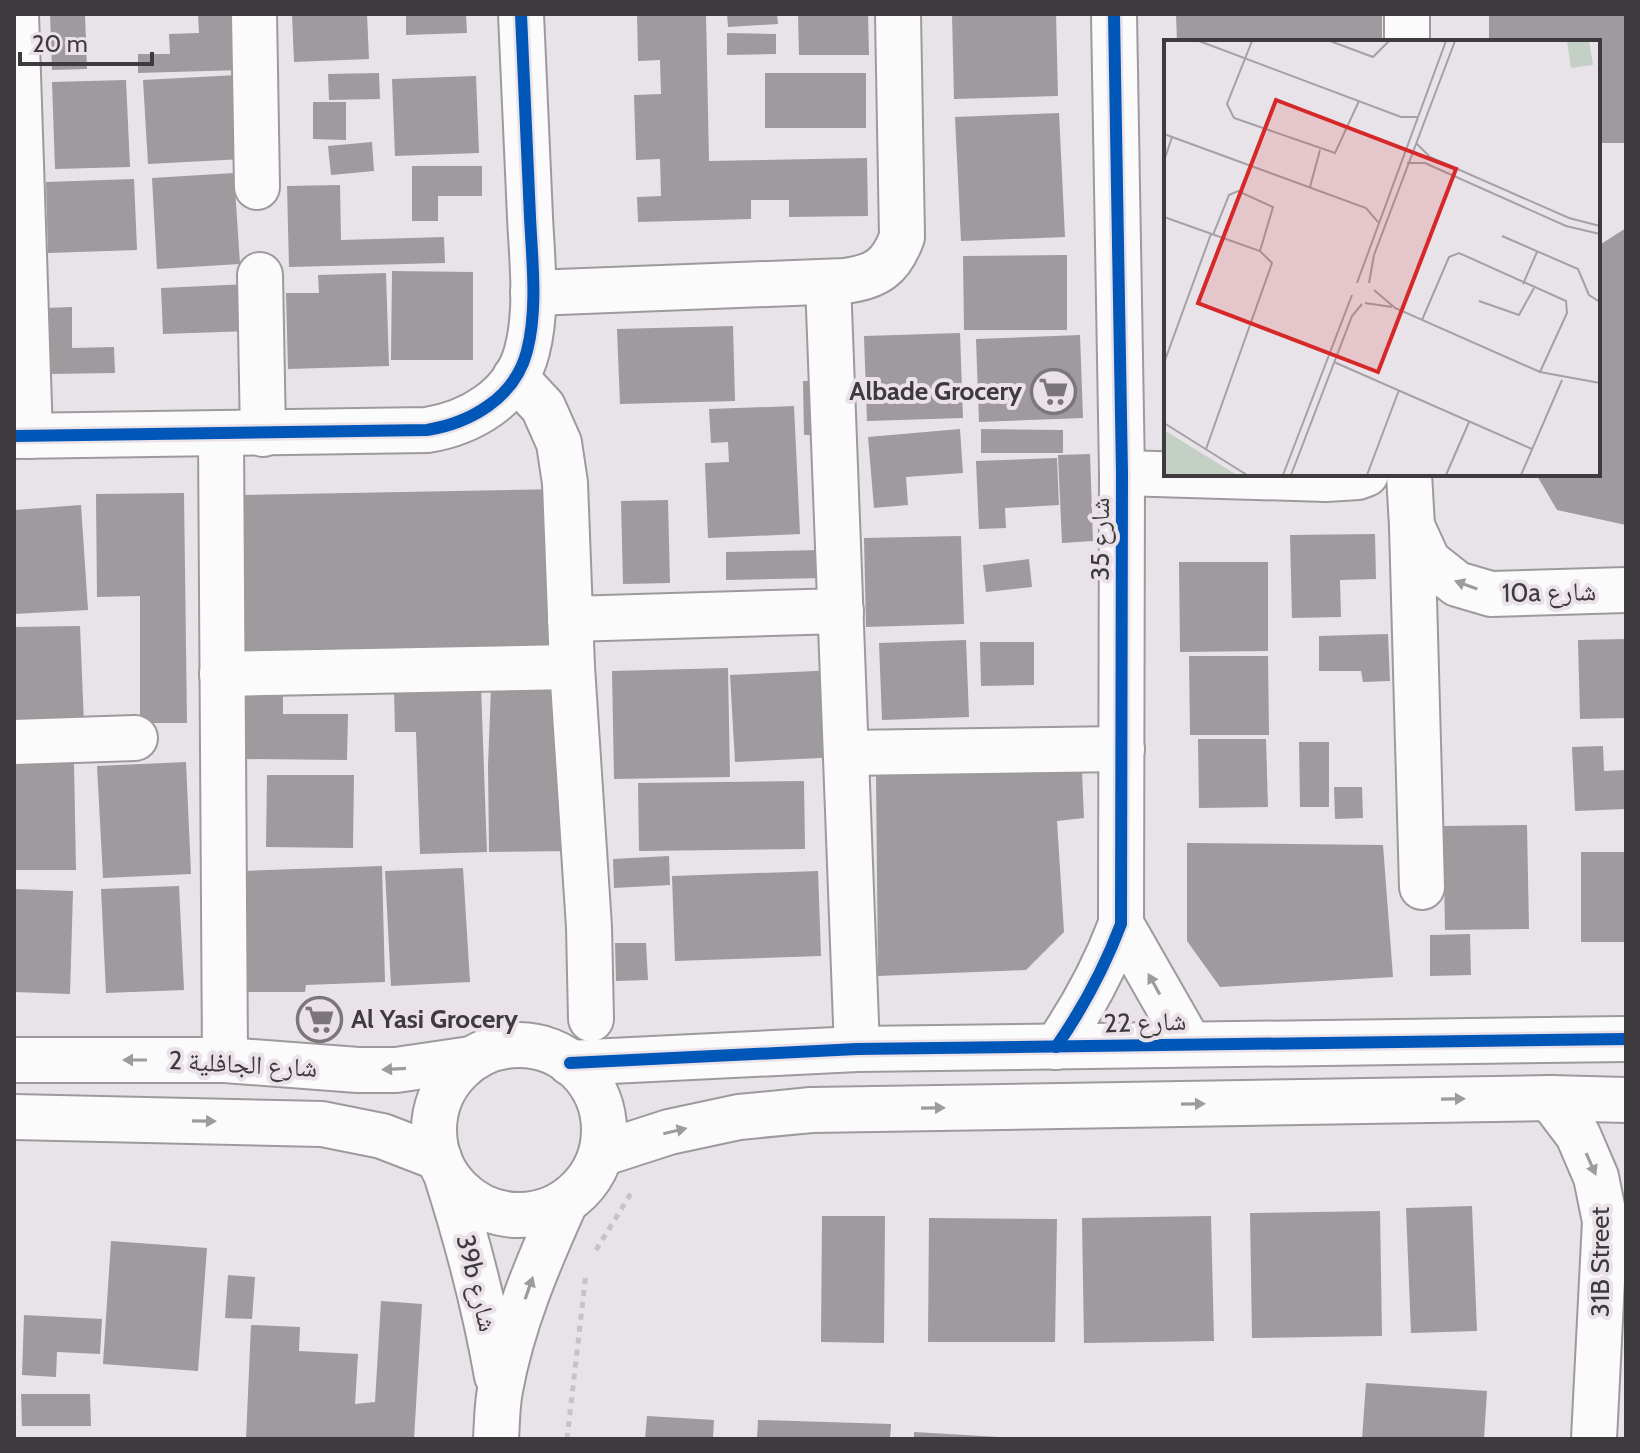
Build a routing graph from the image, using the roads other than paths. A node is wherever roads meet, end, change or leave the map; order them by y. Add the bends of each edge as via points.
1 (16, 14) edge
2 (254, 14) edge
3 (521, 14) edge
4 (898, 14) edge
5 (1114, 14) edge
6 (1407, 14) edge
7 (1407, 40) edge
8 (257, 187) dead end
9 (260, 275) dead end
10 (828, 282) junction
11 (533, 293) junction
12 (515, 377) junction
13 (242, 434) junction
14 (22, 436) edge
15 (1122, 473) junction
16 (1164, 474) edge
17 (1224, 476) edge
18 (1361, 476) edge
19 (1409, 476) edge
20 (1412, 526) junction
21 (1626, 590) edge
22 (841, 611) junction
23 (570, 619) junction
24 (572, 667) junction
25 (222, 674) junction
26 (135, 738) dead end
27 (14, 742) edge
28 (1122, 749) junction
29 (846, 753) junction
30 (1422, 887) dead end
31 (1121, 924) junction
32 (591, 1019) dead end
33 (1626, 1039) edge
34 (1189, 1043) junction
35 (1056, 1047) junction
36 (857, 1049) junction
37 (471, 1059) junction
38 (14, 1060) edge
39 (225, 1060) junction
40 (570, 1063) junction
41 (1550, 1098) junction
42 (1626, 1100) edge
43 (14, 1117) edge
44 (601, 1154) junction
45 (443, 1168) junction
46 (565, 1203) junction
47 (500, 1390) junction
48 (496, 1439) edge
49 (1594, 1439) edge

1 - 14 street
2 - 8 street
3 - 11 street
4 - 10 street via 902,237 881,270 864,279
5 - 15 street, شارع 35
6 - 7 street
9 - 13 street
10 - 11 street
10 - 22 street
11 - 12 street via 527,352
12 - 13 street via 499,398 453,426
12 - 23 street via 543,407 559,443
13 - 14 street
13 - 25 street
15 - 16 street
15 - 28 street, شارع 35
17 - 18 street
19 - 20 street, 10a شارع
21 -> 20 street, 10a شارع via 1491,594 1457,584 1428,561
20 - 30 street
22 - 23 street
22 - 29 street
23 - 24 street
24 - 25 street
24 - 32 street
25 - 39 street
26 - 27 street
28 - 29 street
28 - 31 street, شارع 35
29 - 36 street
34 -> 31 street
31 - 35 street, شارع 35 via 1105,968
33 - 34 street, شارع 22
34 - 35 street, شارع 22
35 - 36 street, شارع 22
36 - 40 street, شارع 22
37 -> 39 street, شارع الجافلية 2 via 396,1070
37 - 40 street via 494,1048 521,1045 546,1049
37 - 45 street via 450,1079 438,1104 434,1131
39 -> 38 street, شارع الجافلية 2
40 - 44 street via 588,1081 599,1103
41 - 42 street
44 -> 41 street via 739,1117 811,1110
41 -> 49 street, 31B Street via 1578,1135 1596,1177 1605,1221
43 -> 45 street via 322,1124 382,1136
44 - 46 street via 587,1181
45 - 46 street via 462,1193 501,1213 523,1215
45 - 47 street, 39b شارع via 473,1261
47 -> 46 street, 39b شارع via 516,1326
47 - 48 street, 39b شارع

